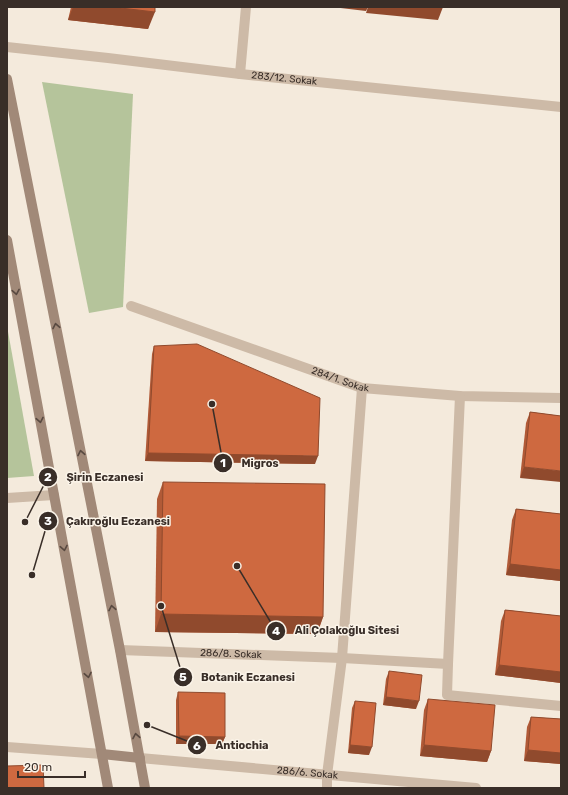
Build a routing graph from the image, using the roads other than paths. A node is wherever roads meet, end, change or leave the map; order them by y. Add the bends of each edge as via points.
1 (246, 7) edge
2 (7, 46) edge
3 (240, 74) junction
4 (7, 79) edge
5 (561, 107) edge
6 (7, 240) edge
7 (131, 306) dead end
8 (362, 388) junction
9 (460, 396) junction
10 (561, 398) edge
11 (54, 495) junction
12 (7, 498) edge
13 (120, 650) junction
14 (342, 658) junction
15 (448, 664) junction
16 (561, 706) edge
17 (7, 747) edge
18 (102, 754) junction
19 (140, 758) junction
20 (328, 775) junction
21 (108, 788) edge
22 (145, 788) edge
23 (327, 788) edge
24 (476, 788) edge

1 - 3 street
2 - 3 street, 283/12. Sokak
3 - 5 street, 283/12. Sokak
13 -> 4 main road
6 -> 11 main road
7 - 8 street, 284/1. Sokak
8 - 9 street, 284/1. Sokak
8 - 14 street
9 - 10 street, 284/1. Sokak
9 - 15 street
11 - 12 street
11 -> 18 main road
13 - 14 street, 286/8. Sokak
19 -> 13 main road
14 - 15 street, 286/8. Sokak
14 - 20 street
15 - 16 street via 447,695
17 - 18 street
18 - 19 main road
18 - 21 main road
19 - 20 street, 286/6. Sokak
19 - 22 main road
20 - 23 street
20 - 24 street, 286/6. Sokak

